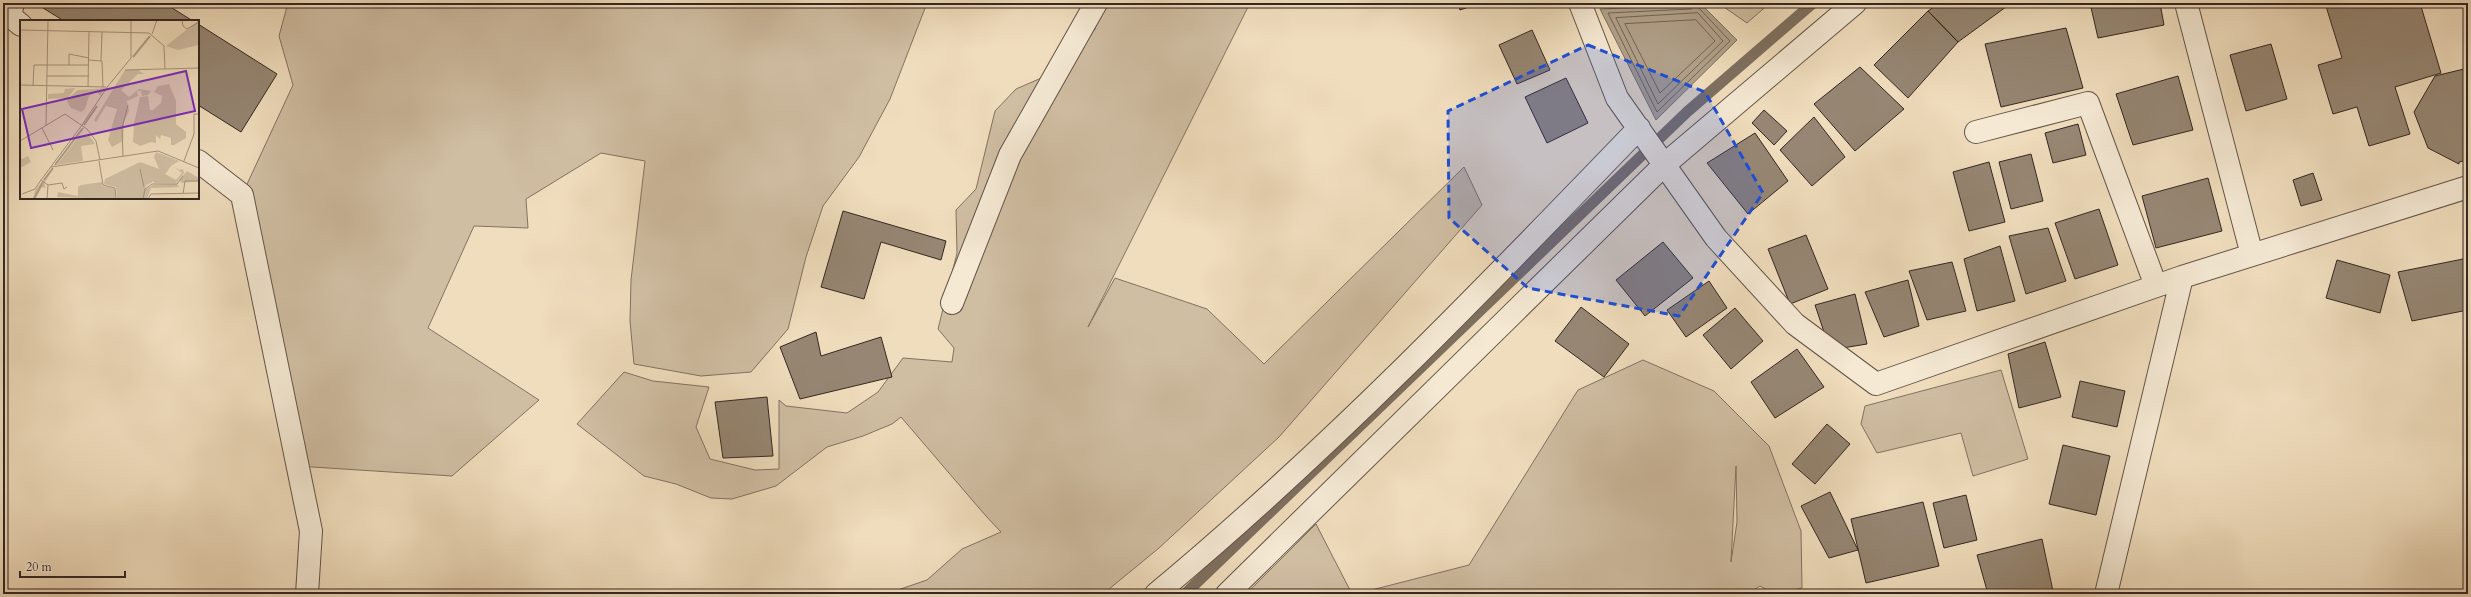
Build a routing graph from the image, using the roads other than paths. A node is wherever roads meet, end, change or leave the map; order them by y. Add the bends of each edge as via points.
1 (13, 3) edge
2 (1096, 3) edge
3 (1580, 3) edge
4 (1855, 3) edge
5 (2186, 3) edge
6 (20, 23) edge
7 (1638, 128) junction
8 (1976, 132) dead end
9 (1662, 161) junction
10 (199, 162) edge
11 (2468, 187) edge
12 (2252, 255) junction
13 (2182, 278) junction
14 (2156, 286) junction
15 (952, 303) dead end
16 (307, 594) edge
17 (1156, 594) edge
18 (1227, 594) edge
19 (2106, 594) edge

1 - 6 street via 10,16
2 - 15 street via 1010,155
3 - 7 street via 1617,98
4 - 9 street
5 - 12 street
7 - 9 street
7 - 17 street via 1532,239 1323,446
8 - 14 street via 2088,103
9 - 14 street via 1716,238 1795,324 1876,384
9 - 18 street
10 - 16 street via 242,195 311,532
11 - 12 street
12 - 13 street
13 - 14 street
13 - 19 street

